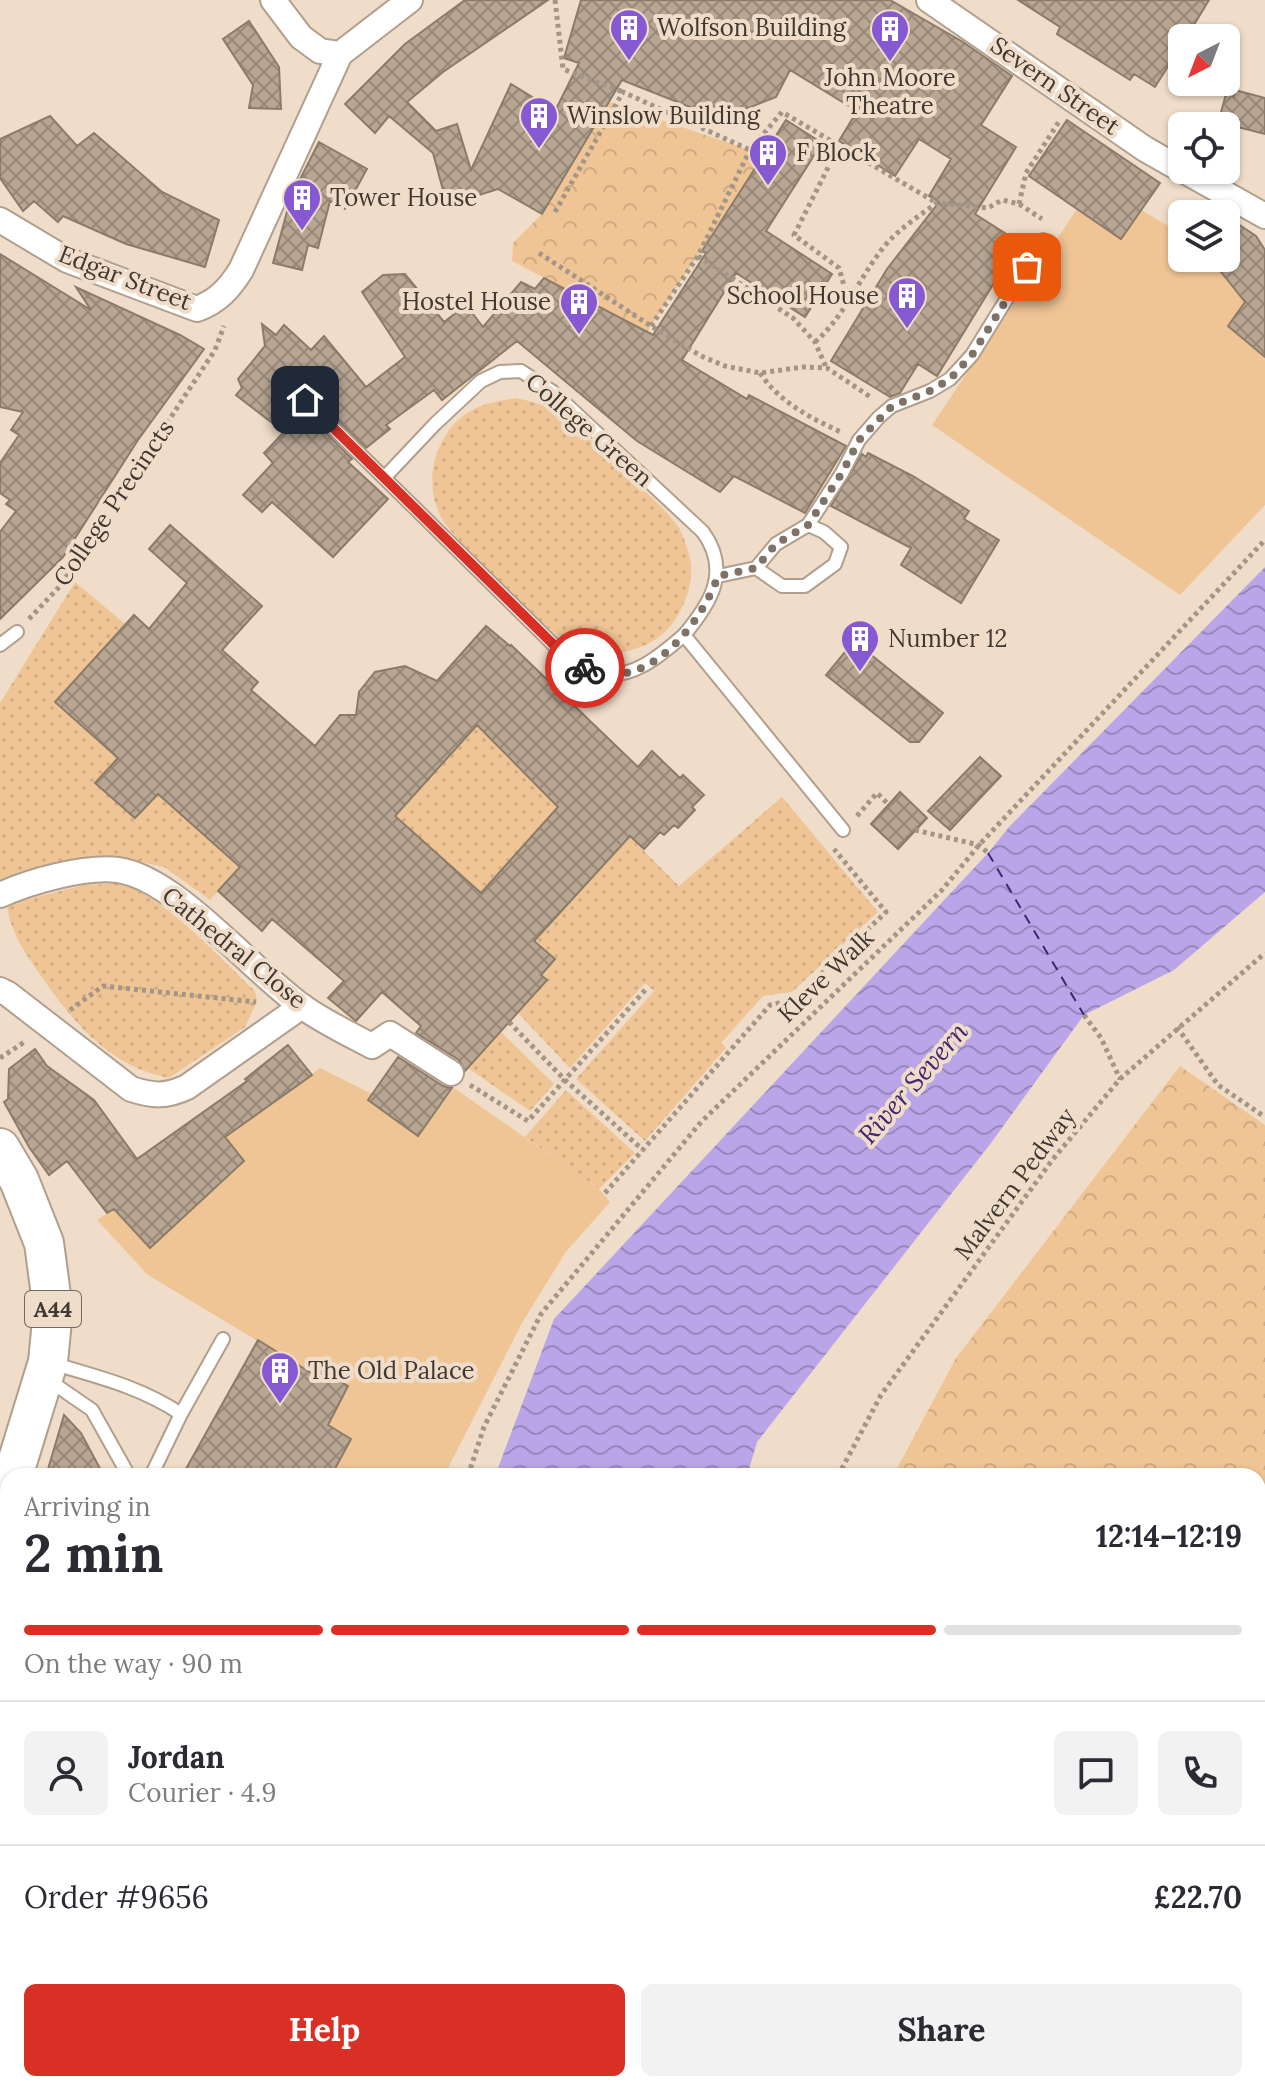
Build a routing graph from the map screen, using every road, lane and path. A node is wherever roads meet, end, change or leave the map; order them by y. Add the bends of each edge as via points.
1 (273, 0) edge
2 (410, 0) edge
3 (555, 0) edge
4 (929, 0) edge
5 (340, 54) junction
6 (623, 92) junction
7 (1073, 99) junction
8 (839, 146) junction
9 (750, 150) junction
10 (1168, 162) edge
11 (1207, 184) edge
12 (937, 203) junction
13 (1019, 204) junction
14 (555, 212) dead end
15 (1265, 216) edge
16 (0, 220) edge
17 (1043, 240) joint
18 (539, 253) dead end
19 (698, 256) junction
20 (849, 304) junction
21 (225, 323) dead end
22 (651, 326) junction
23 (815, 342) junction
24 (827, 368) junction
25 (760, 373) junction
26 (305, 400) dead end
27 (892, 406) junction
28 (859, 440) junction
29 (384, 478) junction
30 (808, 525) junction
31 (1265, 540) edge
32 (756, 568) junction
33 (718, 576) junction
34 (17, 632) joint
35 (684, 635) junction
36 (0, 645) edge
37 (889, 805) dead end
38 (843, 830) junction
39 (915, 830) dead end
40 (979, 845) junction
41 (988, 853) dead end
42 (0, 895) edge
43 (1265, 953) edge
44 (103, 986) dead end
45 (647, 988) dead end
46 (0, 990) edge
47 (254, 1001) dead end
48 (302, 1006) junction
49 (1084, 1015) dead end
50 (509, 1022) dead end
51 (1177, 1027) junction
52 (460, 1078) joint
53 (1120, 1079) junction
54 (565, 1080) junction
55 (1265, 1117) edge
56 (0, 1148) edge
57 (643, 1150) junction
58 (605, 1193) dead end
59 (223, 1339) dead end
60 (46, 1370) junction
61 (181, 1414) junction
62 (15, 1468) edge
63 (125, 1468) edge
64 (155, 1468) edge
65 (471, 1468) edge
66 (842, 1468) edge

1 - 5 street via 301,37 320,51
2 - 5 street
3 - 6 path via 563,69
4 - 7 street, Severn Street
5 - 16 street, Edgar Street via 241,270 213,303 197,309 67,260
6 - 9 path
6 - 14 path
7 - 10 street, Severn Street
7 - 13 path via 1026,173
8 - 9 path via 782,112
8 - 12 path
8 - 20 path via 794,235 839,268
9 - 19 path
11 - 15 street, Severn Street
12 - 13 path via 988,208 1002,200
12 - 20 path via 889,242
13 - 17 path via 1048,222
17 - 27 lane via 972,355 950,379
18 - 22 path
19 - 22 path
19 - 23 path via 793,318
20 - 23 path
21 - 34 path, College Precincts via 215,350 60,586
22 - 25 path via 701,356
23 - 24 path
24 - 25 path
24 - 27 path
25 - 28 path via 798,410
26 - 29 lane
27 - 28 lane
28 - 30 lane
29 - 33 lane, College Green via 481,381 500,372 521,371 553,392 703,532
29 - 35 lane via 579,665 596,673 638,669
30 - 32 lane via 776,544
30 - 32 lane via 841,547 835,564 805,586 794,587 782,586
31 - 40 path, Kleve Walk
32 - 33 lane
33 - 35 lane via 699,618
34 - 36 lane
35 - 38 lane
37 - 38 path via 877,793
38 - 57 path via 829,844 886,912 794,1000 770,1005
39 - 40 path
40 - 41 path
40 - 65 path, Kleve Walk via 942,890 701,1122 541,1314 484,1427
42 - 48 street, Cathedral Close via 88,870 119,870 147,878
43 - 51 path, Malvern Pedway
44 - 47 path
45 - 54 path
46 - 48 street via 131,1089 153,1096 187,1087
48 - 52 street, Cathedral Close via 372,1046 390,1034
49 - 53 path
50 - 54 path
51 - 53 path, Malvern Pedway
51 - 55 path via 1218,1085
52 - 54 path via 528,1121
53 - 66 path, Malvern Pedway via 1053,1159 881,1395
54 - 57 path
56 - 60 main road, A44 via 44,1243 53,1310
57 - 58 path
59 - 61 lane
60 - 61 lane via 137,1389
60 - 62 main road, A44
60 - 63 lane via 92,1410
61 - 64 lane

